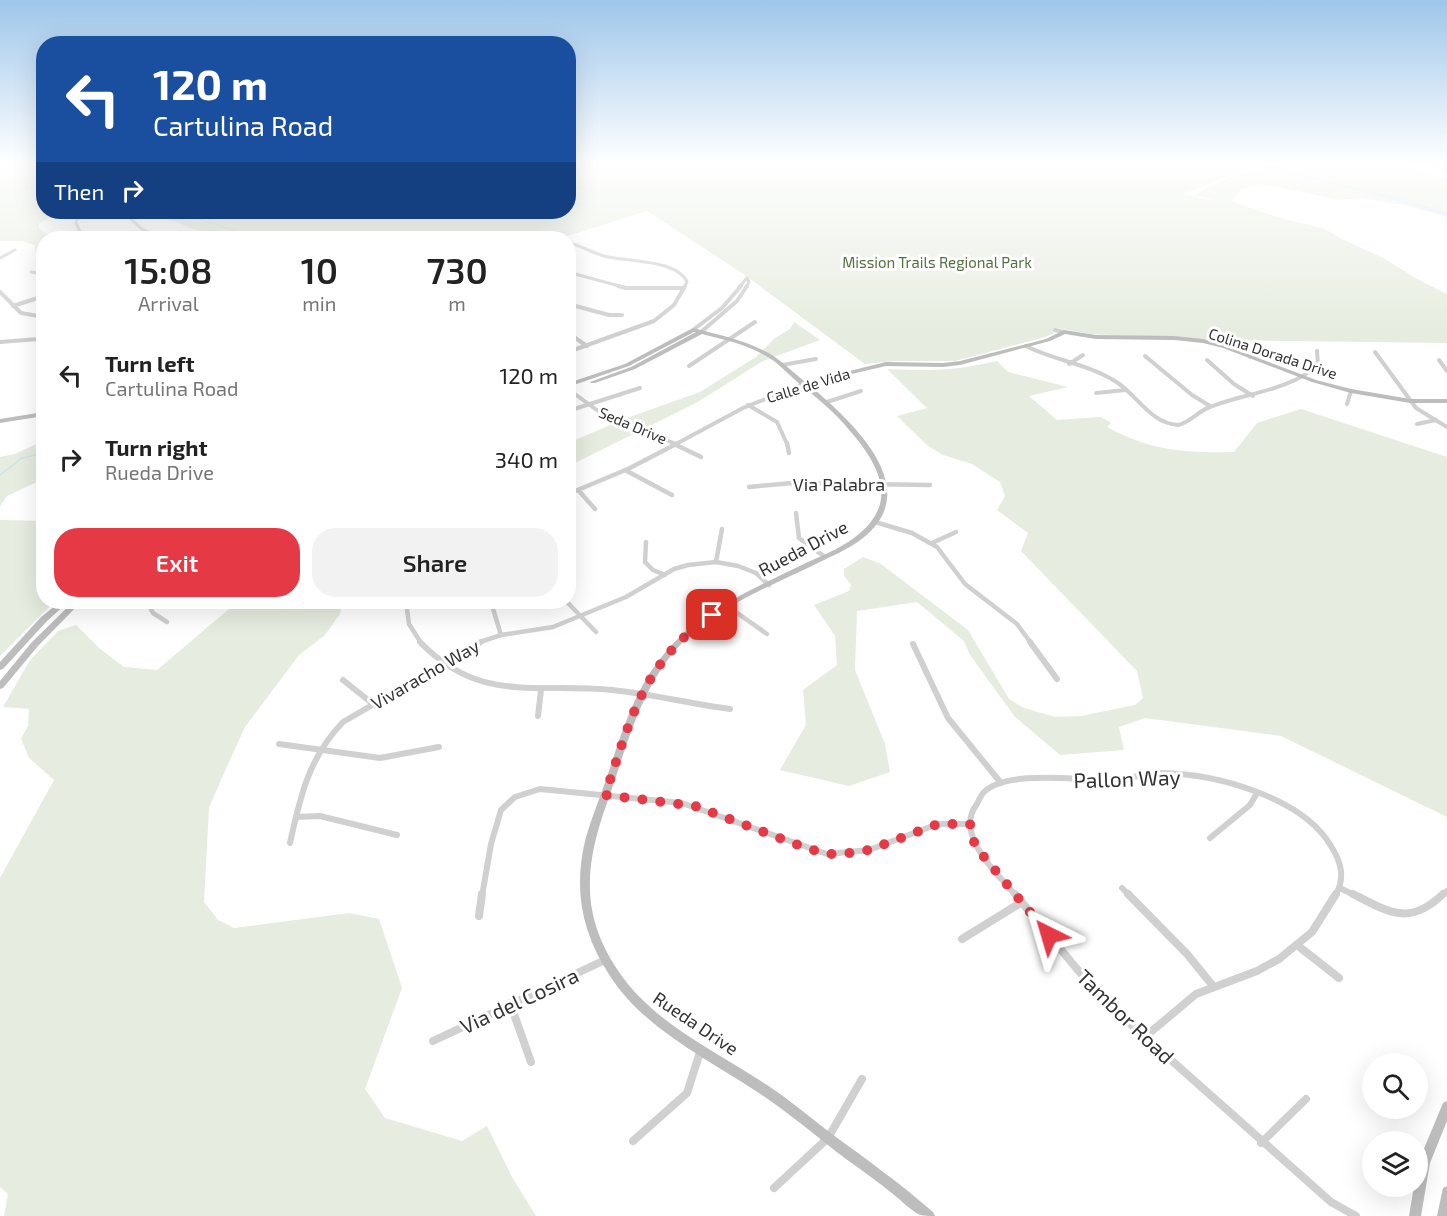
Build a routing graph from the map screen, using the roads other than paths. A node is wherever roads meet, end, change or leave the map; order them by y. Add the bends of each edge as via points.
1 (132, 220) edge
2 (146, 231) edge
3 (576, 245) edge
4 (15, 250) dead end
5 (0, 257) edge
6 (31, 272) dead end
7 (36, 273) edge
8 (576, 274) edge
9 (684, 288) junction
10 (0, 292) edge
11 (36, 299) edge
12 (13, 306) junction
13 (576, 306) edge
14 (622, 315) dead end
15 (36, 316) edge
16 (755, 322) dead end
17 (693, 330) junction
18 (1055, 330) dead end
19 (700, 332) junction
20 (1064, 332) junction
21 (576, 338) edge
22 (36, 339) edge
23 (730, 340) junction
24 (0, 342) edge
25 (587, 346) junction
26 (1026, 346) junction
27 (576, 349) edge
28 (1260, 351) dead end
29 (1317, 351) dead end
30 (1375, 352) dead end
31 (1083, 355) dead end
32 (1144, 356) dead end
33 (1250, 357) junction
34 (816, 359) dead end
35 (1207, 360) dead end
36 (1439, 360) dead end
37 (1070, 364) junction
38 (782, 365) junction
39 (689, 366) dead end
40 (1447, 371) edge
41 (1302, 376) junction
42 (576, 382) edge
43 (803, 384) junction
44 (576, 388) edge
45 (640, 388) dead end
46 (1126, 390) junction
47 (861, 391) dead end
48 (1351, 391) junction
49 (1096, 393) dead end
50 (576, 395) edge
51 (1253, 396) junction
52 (1410, 400) junction
53 (1447, 401) edge
54 (827, 402) junction
55 (588, 404) junction
56 (1347, 404) dead end
57 (748, 405) junction
58 (1210, 406) junction
59 (576, 408) edge
60 (36, 415) edge
61 (1436, 420) junction
62 (0, 421) edge
63 (1417, 424) dead end
64 (1447, 427) edge
65 (676, 444) junction
66 (789, 453) dead end
67 (700, 457) dead end
68 (625, 470) junction
69 (885, 484) junction
70 (930, 485) dead end
71 (748, 487) dead end
72 (579, 491) junction
73 (576, 492) edge
74 (672, 495) dead end
75 (596, 509) dead end
76 (796, 513) dead end
77 (875, 522) junction
78 (722, 529) dead end
79 (956, 532) dead end
80 (646, 542) dead end
81 (932, 543) junction
82 (825, 557) junction
83 (716, 562) junction
84 (665, 575) junction
85 (769, 585) junction
86 (726, 606) junction
87 (56, 609) edge
88 (70, 609) edge
89 (151, 609) edge
90 (405, 609) edge
91 (493, 609) edge
92 (573, 609) edge
93 (579, 617) junction
94 (167, 622) dead end
95 (596, 632) dead end
96 (767, 634) dead end
97 (501, 635) junction
98 (913, 644) dead end
99 (443, 662) junction
100 (0, 667) edge
101 (1057, 679) dead end
102 (343, 680) dead end
103 (0, 686) edge
104 (541, 690) junction
105 (640, 695) junction
106 (373, 704) junction
107 (730, 709) dead end
108 (538, 716) dead end
109 (279, 744) dead end
110 (319, 747) junction
111 (439, 747) dead end
112 (1001, 783) junction
113 (1257, 793) junction
114 (605, 795) junction
115 (296, 817) junction
116 (970, 824) junction
117 (397, 836) dead end
118 (1210, 838) dead end
119 (290, 843) dead end
120 (1122, 888) dead end
121 (1340, 888) junction
122 (1447, 891) edge
123 (1022, 902) junction
124 (479, 916) dead end
125 (962, 939) dead end
126 (1297, 945) junction
127 (605, 960) junction
128 (1339, 978) dead end
129 (1213, 986) junction
130 (510, 1003) junction
131 (1146, 1036) junction
132 (433, 1041) dead end
133 (701, 1049) junction
134 (531, 1062) dead end
135 (862, 1079) dead end
136 (1306, 1098) dead end
137 (1447, 1107) edge
138 (828, 1138) junction
139 (633, 1141) dead end
140 (1261, 1143) junction
141 (774, 1188) dead end
142 (1447, 1192) edge
143 (929, 1216) edge
144 (1356, 1216) edge
145 (1415, 1216) edge
146 (1443, 1216) edge

1 - 2 street
3 - 9 street via 605,256 667,266 686,277
4 - 5 street
6 - 7 street
8 - 9 street via 630,289
9 - 25 street via 674,305 654,321
10 - 12 street
11 - 12 street
12 - 15 street via 24,314
13 - 14 street
16 - 23 street
17 - 19 street
17 - 19 street via 723,308 747,278 749,282 737,301
17 - 42 street via 627,364
18 - 20 street, Colina Dorada Drive
19 - 23 street
19 - 44 street via 633,368
20 - 26 street, Calle de Vida
20 - 33 street, Colina Dorada Drive via 1096,337 1185,339 1211,343
21 - 25 street
22 - 24 street
23 - 38 street via 759,350
23 - 39 street
25 - 27 street
26 - 37 street
26 - 43 street, Calle de Vida via 960,363 876,365
28 - 33 street
29 - 41 street via 1318,364
30 - 52 street
31 - 37 street
32 - 58 street
33 - 41 street, Colina Dorada Drive
34 - 38 street
35 - 51 street
36 - 40 street
37 - 46 street via 1111,379
38 - 43 street
41 - 48 street, Colina Dorada Drive
41 - 51 street
43 - 54 street
43 - 57 street, Calle de Vida
45 - 55 street
46 - 49 street
46 - 58 street via 1149,414 1172,425 1185,425
47 - 54 street
48 - 52 street, Colina Dorada Drive
48 - 56 street
50 - 55 street, Seda Drive
51 - 58 street
52 - 53 street, Colina Dorada Drive
52 - 61 street
54 - 69 street via 878,465
55 - 59 street
55 - 65 street, Seda Drive via 605,416
57 - 65 street, Calle de Vida
57 - 66 street via 780,424
60 - 62 street
61 - 63 street
61 - 64 street
65 - 67 street, Seda Drive
65 - 68 street, Calle de Vida
68 - 72 street, Calle de Vida
68 - 74 street
69 - 70 street, Via Palabra
69 - 71 street, Via Palabra via 792,483
69 - 77 street, Rueda Drive via 885,502
72 - 73 street, Calle de Vida
72 - 75 street
76 - 82 street via 799,538
77 - 81 street
77 - 82 street, Rueda Drive via 857,540
78 - 83 street
79 - 81 street
80 - 84 street via 645,562
81 - 101 street via 944,553 965,584 1017,624
82 - 85 street, Rueda Drive
83 - 84 street, Vivaracho Way via 687,564
83 - 85 street, Vivaracho Way via 756,573
84 - 93 street, Vivaracho Way
85 - 86 street, Rueda Drive
86 - 96 street
86 - 105 street, Rueda Drive via 676,645
87 - 100 street
88 - 103 street
89 - 94 street
90 - 99 street via 412,632
91 - 97 street
92 - 93 street
93 - 95 street
93 - 97 street, Vivaracho Way via 537,631
97 - 99 street, Vivaracho Way via 474,644
98 - 112 street via 948,718
99 - 104 street via 487,685
99 - 106 street, Vivaracho Way
102 - 106 street
104 - 105 street via 612,690
104 - 108 street
105 - 107 street
105 - 114 street, Rueda Drive
106 - 110 street, Vivaracho Way via 343,722
109 - 110 street
110 - 111 street via 380,758
110 - 115 street, Vivaracho Way via 308,769
112 - 113 street, Pallon Way via 1023,779 1115,780 1160,773 1199,776
112 - 116 street via 984,792 974,805
113 - 118 street via 1250,805
113 - 121 street, Pallon Way via 1288,804 1322,831 1339,860
114 - 116 street via 695,806 827,854 869,850 938,824
114 - 124 street via 540,789 520,794 506,804 497,816
114 - 127 street, Rueda Drive via 586,854 584,878 588,915
115 - 117 street via 320,816
115 - 119 street, Vivaracho Way
116 - 123 street, Tambor Road via 975,846
120 - 129 street
121 - 122 street via 1379,907 1411,914 1424,911
121 - 126 street via 1312,932
123 - 125 street
123 - 131 street, Tambor Road via 1077,969 1118,1013
126 - 128 street
126 - 129 street via 1257,971
127 - 130 street, Via del Cosira
127 - 133 street, Rueda Drive via 638,1004
129 - 131 street via 1196,994
130 - 132 street, Via del Cosira
130 - 134 street
131 - 140 street, Tambor Road
133 - 138 street, Rueda Drive via 801,1115
133 - 139 street via 687,1093
135 - 138 street
136 - 140 street
137 - 145 street via 1424,1163
138 - 141 street
138 - 143 street, Rueda Drive
140 - 144 street, Tambor Road via 1330,1202
142 - 146 street

